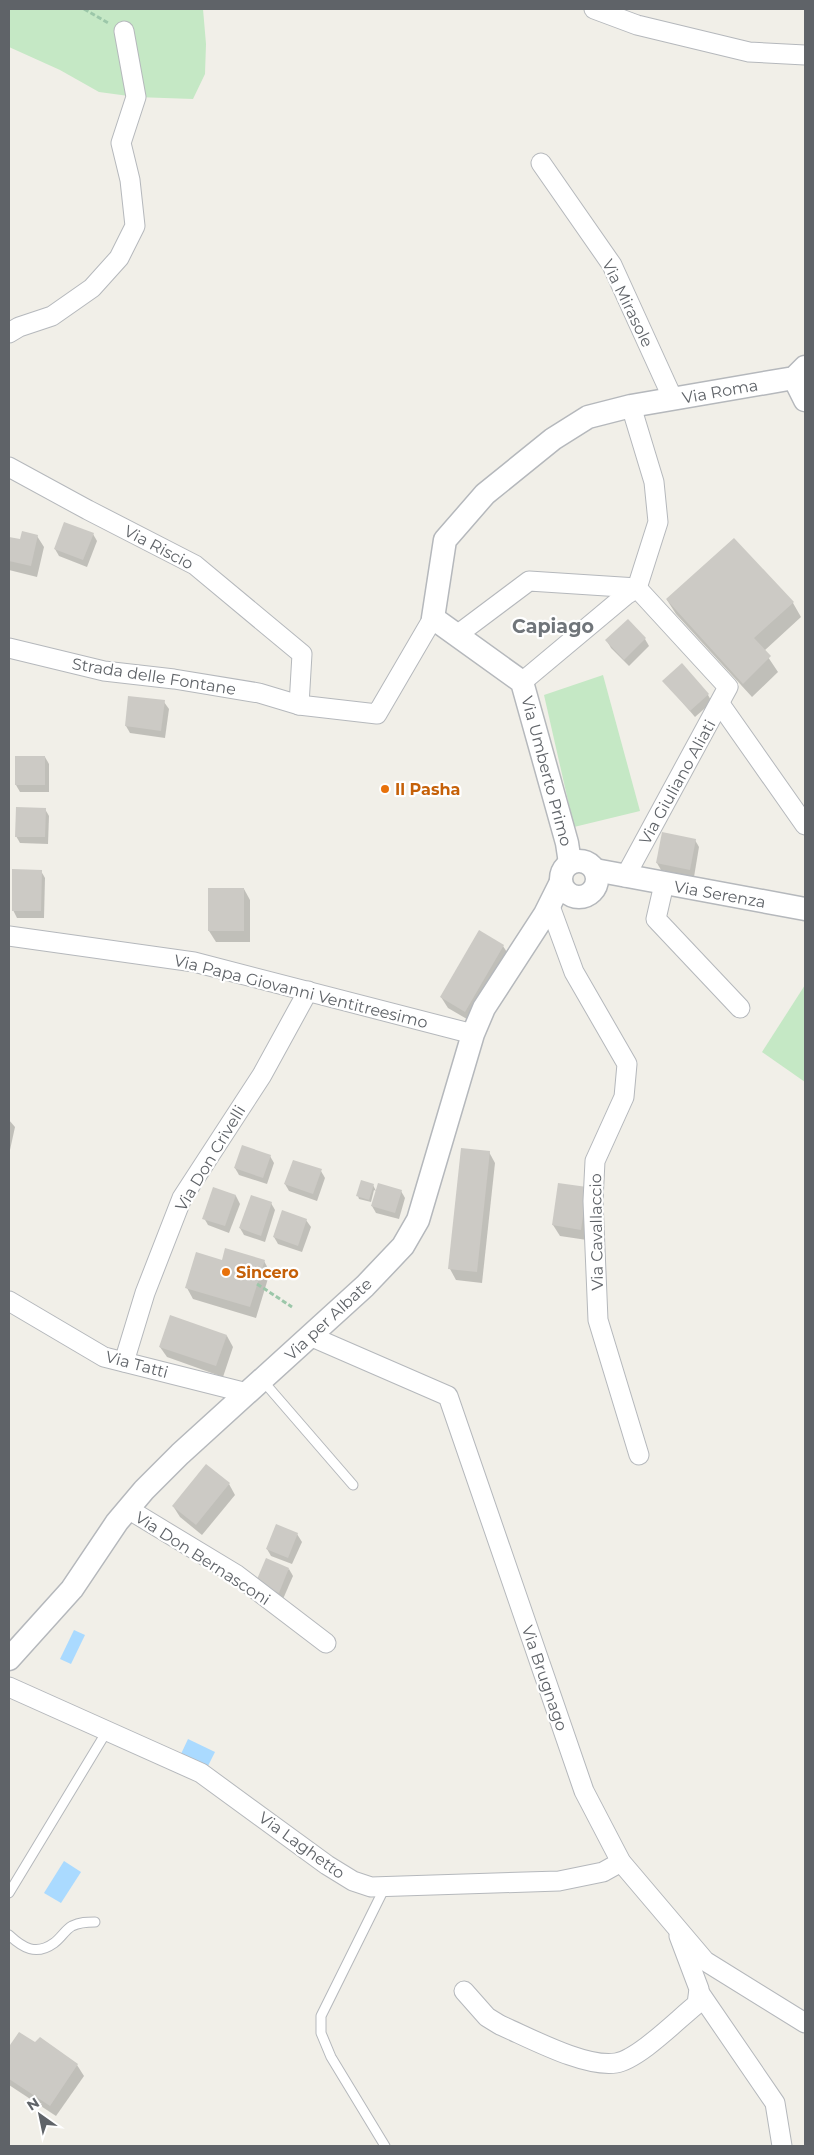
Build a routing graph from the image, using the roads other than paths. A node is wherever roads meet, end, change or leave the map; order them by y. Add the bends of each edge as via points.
1 (594, 9) edge
2 (124, 31) road end
3 (805, 55) edge
4 (541, 163) dead end
5 (9, 333) edge
6 (800, 372) edge
7 (673, 399) junction
8 (805, 400) edge
9 (631, 406) junction
10 (9, 467) edge
11 (636, 588) junction
12 (433, 618) junction
13 (457, 635) junction
14 (9, 648) edge
15 (522, 682) junction
16 (720, 704) junction
17 (299, 705) junction
18 (805, 825) edge
19 (630, 878) junction
20 (595, 879) junction
21 (568, 880) junction
22 (664, 884) junction
23 (805, 909) edge
24 (548, 911) junction
25 (9, 936) edge
26 (308, 992) junction
27 (740, 1008) dead end
28 (473, 1034) junction
29 (9, 1300) edge
30 (310, 1336) junction
31 (124, 1362) junction
32 (254, 1387) junction
33 (639, 1455) dead end
34 (353, 1484) dead end
35 (128, 1509) junction
36 (326, 1643) dead end
37 (9, 1659) edge
38 (9, 1687) edge
39 (107, 1731) junction
40 (621, 1862) junction
41 (385, 1887) junction
42 (9, 1893) edge
43 (95, 1922) dead end
44 (679, 1930) junction
45 (9, 1934) edge
46 (464, 1991) dead end
47 (699, 1992) junction
48 (805, 2023) edge
49 (385, 2146) edge
50 (782, 2146) edge

1 - 3 street via 637,25 749,52
2 - 5 street via 136,97 120,143 130,180 134,226 119,258 92,288 52,316 19,326
4 - 7 street, Via Mirasole via 612,265
6 - 7 street, Via Roma
6 - 8 street
7 - 9 street, Via Roma
9 - 11 street via 654,482 658,522
9 - 12 street via 588,417 553,438 485,494 444,540
10 - 17 street, Via Riscio via 196,565 302,654
11 - 13 street via 530,581
11 - 15 street
11 - 16 street, Via Giuliano Aliati via 728,687
12 - 13 street, Via Umberto Primo
12 - 17 street, Strada delle Fontane via 377,714
13 - 15 street, Via Umberto Primo
14 - 17 street, Strada delle Fontane via 104,671 259,693
15 - 21 street, Via Umberto Primo via 567,843
16 - 18 street
16 - 19 street, Via Giuliano Aliati
19 - 20 street, Via Serenza
19 - 22 street, Via Serenza
20 - 21 street, Via Serenza via 585,896
20 - 21 street via 586,862 580,861
21 - 24 street, Via per Albate
22 - 23 street, Via Serenza
22 - 27 street via 656,919
24 - 28 street, Via per Albate via 484,1008
24 - 33 street, Via Cavallaccio via 574,972 627,1064 624,1097 595,1161 593,1201 598,1320
25 - 26 street, Via Papa Giovanni Ventitreesimo via 194,962
26 - 28 street, Via Papa Giovanni Ventitreesimo
26 - 31 street, Via Don Crivelli via 262,1075 182,1198 145,1293
28 - 30 street, Via per Albate via 421,1212 411,1233 392,1259
29 - 31 street, Via Tatti via 104,1358
30 - 32 street, Via per Albate
30 - 40 street, Via Brugnago via 448,1396 584,1791
31 - 32 street, Via Tatti
32 - 34 lane
32 - 35 street, Via per Albate via 180,1454
35 - 36 street, Via Don Bernasconi via 236,1576
35 - 37 street, Via per Albate via 72,1589
38 - 39 street, Via Laghetto
39 - 41 street, Via Laghetto via 202,1772 353,1882
39 - 42 lane
40 - 41 street, Via Laghetto via 603,1872 559,1881
40 - 44 street, Via Brugnago
41 - 49 lane via 321,2016 321,2033 331,2057
43 - 45 lane via 80,1922 70,1927 54,1943 41,1950 22,1947
44 - 47 street
44 - 48 street, Via Brugnago via 705,1961
46 - 47 street via 487,2017 500,2025 591,2063 617,2063 638,2053 697,2004
47 - 50 street via 775,2103

